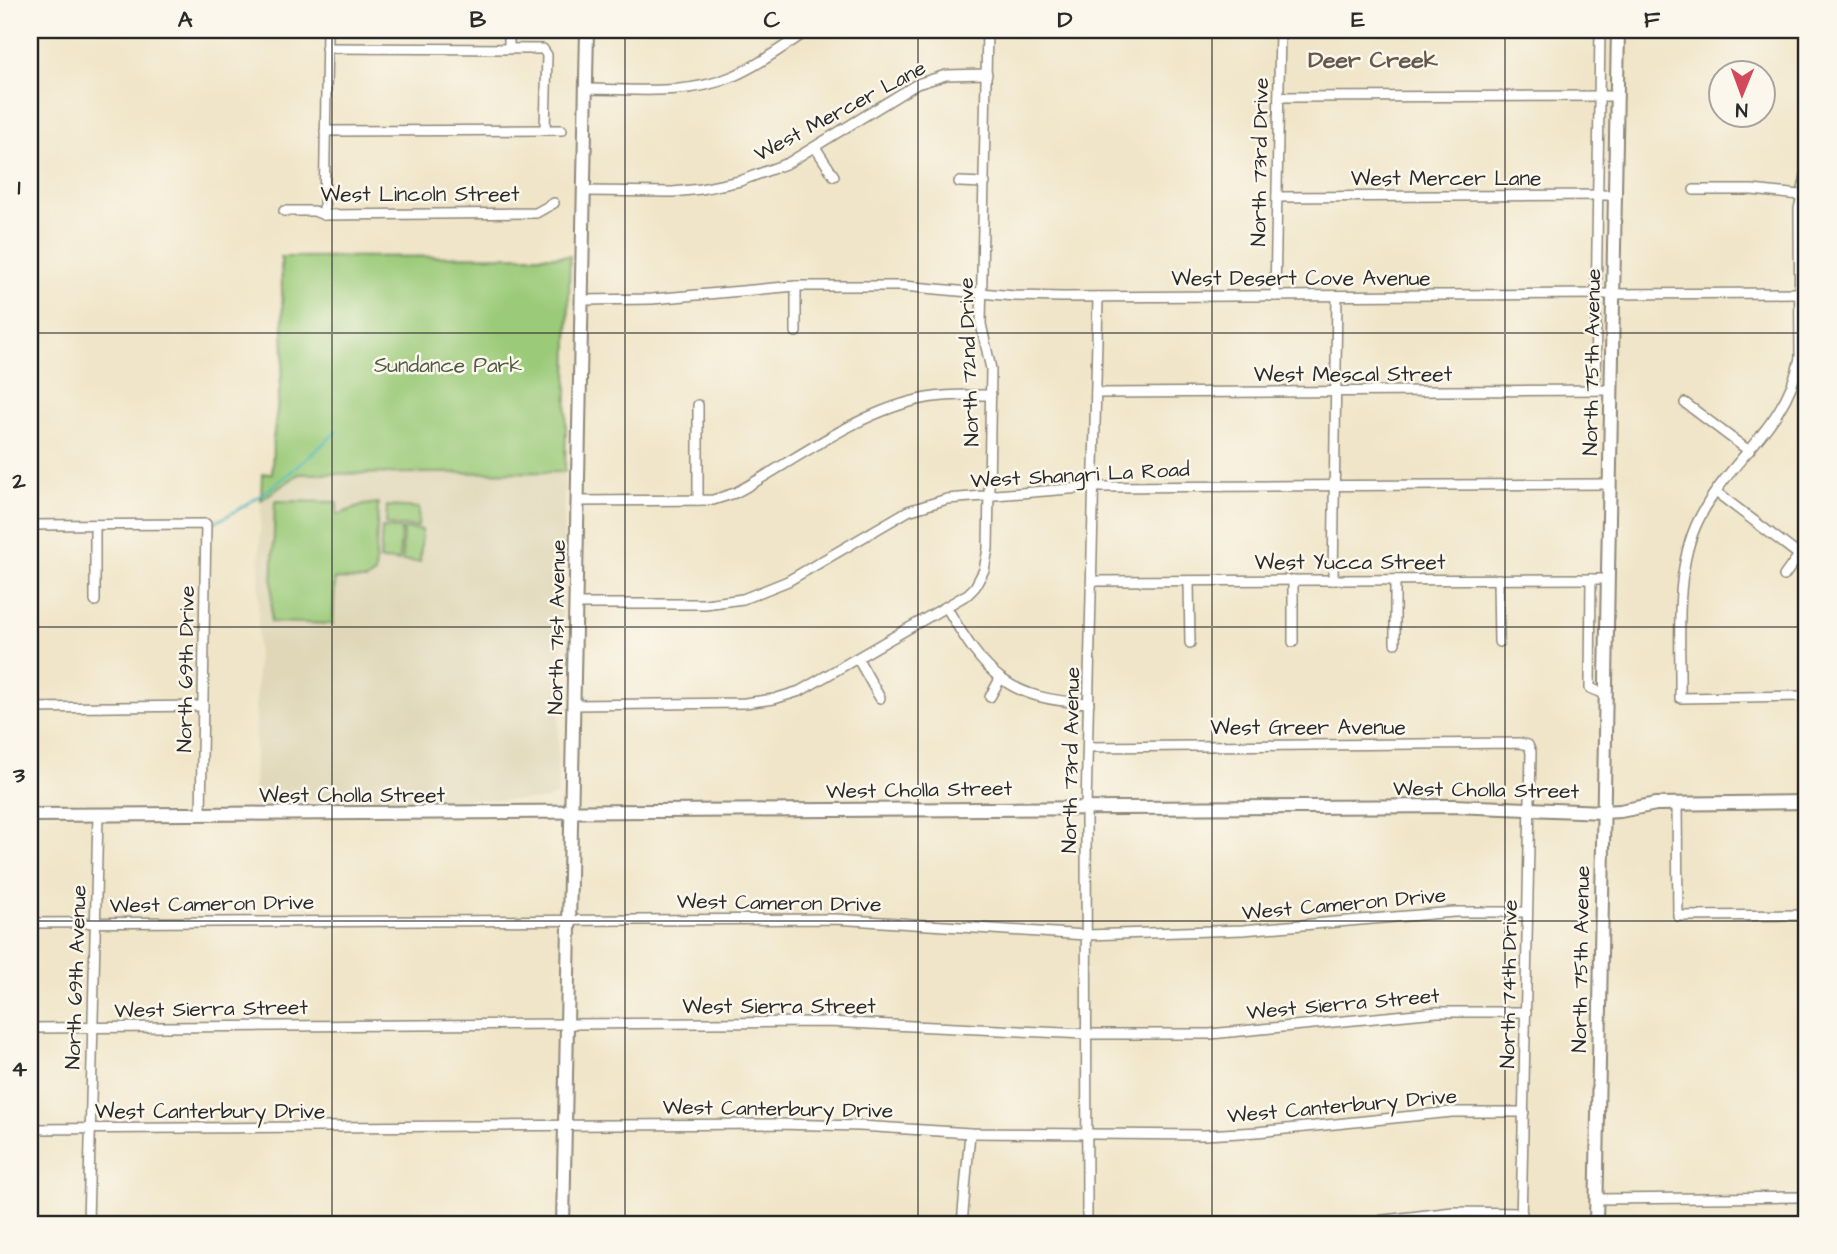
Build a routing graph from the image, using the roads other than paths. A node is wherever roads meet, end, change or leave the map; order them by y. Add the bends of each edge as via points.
1 (327, 30) edge
2 (509, 30) edge
3 (587, 30) edge
4 (809, 30) edge
5 (987, 30) edge
6 (1280, 30) edge
7 (1600, 30) edge
8 (1618, 30) edge
9 (326, 48) junction
10 (509, 48) junction
11 (987, 74) junction
12 (586, 89) junction
13 (1599, 96) junction
14 (1616, 96) junction
15 (1279, 97) junction
16 (545, 130) junction
17 (562, 130) dead end
18 (325, 131) junction
19 (815, 147) junction
20 (1807, 171) edge
21 (834, 176) dead end
22 (959, 182) dead end
23 (985, 183) junction
24 (1694, 190) dead end
25 (584, 191) junction
26 (1597, 195) junction
27 (1615, 195) junction
28 (1800, 195) junction
29 (1277, 197) junction
30 (554, 203) dead end
31 (284, 211) dead end
32 (324, 215) junction
33 (796, 286) junction
34 (982, 293) junction
35 (1803, 293) edge
36 (1596, 295) junction
37 (1613, 295) junction
38 (1275, 296) junction
39 (1337, 296) junction
40 (1098, 297) junction
41 (582, 300) junction
42 (796, 332) dead end
43 (1595, 390) junction
44 (1611, 390) junction
45 (1336, 392) junction
46 (1096, 393) junction
47 (991, 395) junction
48 (1685, 403) dead end
49 (698, 405) dead end
50 (1749, 451) junction
51 (1609, 484) junction
52 (1334, 486) junction
53 (1094, 487) junction
54 (1716, 492) junction
55 (989, 495) junction
56 (698, 500) junction
57 (578, 501) junction
58 (30, 525) edge
59 (95, 525) junction
60 (1807, 544) edge
61 (1798, 556) junction
62 (1807, 561) edge
63 (1784, 576) dead end
64 (1498, 579) junction
65 (1591, 579) junction
66 (1608, 579) junction
67 (1293, 580) junction
68 (1334, 580) junction
69 (1395, 580) junction
70 (1092, 581) junction
71 (1189, 581) junction
72 (95, 601) dead end
73 (577, 604) junction
74 (947, 608) junction
75 (1293, 642) dead end
76 (1499, 642) dead end
77 (1189, 643) dead end
78 (1395, 643) dead end
79 (858, 659) junction
80 (1000, 679) junction
81 (1605, 694) junction
82 (1807, 696) edge
83 (990, 697) dead end
84 (880, 698) dead end
85 (1089, 703) junction
86 (574, 705) junction
87 (203, 706) junction
88 (30, 708) edge
89 (1528, 745) joint
90 (1088, 747) junction
91 (1807, 802) edge
92 (1677, 803) junction
93 (1086, 808) junction
94 (1529, 809) junction
95 (572, 813) junction
96 (1603, 813) junction
97 (98, 814) junction
98 (30, 815) edge
99 (201, 815) junction
100 (1527, 912) junction
101 (1807, 915) edge
102 (569, 919) junction
103 (30, 923) edge
104 (96, 923) junction
105 (1086, 935) junction
106 (1526, 1012) junction
107 (566, 1024) junction
108 (30, 1028) edge
109 (92, 1028) junction
110 (1086, 1034) junction
111 (1524, 1112) junction
112 (565, 1125) junction
113 (30, 1129) edge
114 (91, 1129) junction
115 (970, 1133) junction
116 (1087, 1133) junction
117 (1807, 1197) edge
118 (1596, 1199) junction
119 (1522, 1213) junction
120 (88, 1224) edge
121 (562, 1224) edge
122 (962, 1224) edge
123 (1087, 1224) edge
124 (1350, 1224) edge
125 (1521, 1224) edge
126 (1595, 1224) edge

1 - 9 street
2 - 10 street
3 - 12 street, North 71st Avenue
4 - 12 street via 740,73 702,87
5 - 11 street, North 72nd Drive
6 - 15 street, North 73rd Drive
7 - 13 street, North 75th Avenue
8 - 14 street, North 75th Avenue
9 - 10 street
9 - 18 street
10 - 16 street via 543,49 547,55
11 - 19 street, West Mercer Lane via 946,75 917,84
11 - 23 street, North 72nd Drive
12 - 25 street, North 71st Avenue
13 - 14 street
13 - 15 street
13 - 26 street, North 75th Avenue
14 - 27 street, North 75th Avenue
15 - 29 street, North 73rd Drive
16 - 17 street
16 - 18 street
18 - 32 street
19 - 21 street
19 - 25 street, West Mercer Lane via 756,176 713,187 673,192
20 - 28 street
22 - 23 street
23 - 34 street, North 72nd Drive
24 - 28 street
25 - 41 street, North 71st Avenue
26 - 27 street, West Mercer Lane
26 - 29 street, West Mercer Lane
26 - 36 street, North 75th Avenue
27 - 37 street, North 75th Avenue
28 - 35 street
29 - 38 street, North 73rd Drive
30 - 32 street, West Lincoln Street via 536,213
31 - 32 street, West Lincoln Street
33 - 34 street, West Desert Cove Avenue via 903,286
33 - 41 street, West Desert Cove Avenue via 652,299
33 - 42 street
34 - 40 street, West Desert Cove Avenue
34 - 47 street, North 72nd Drive via 981,324 991,369
35 - 37 street, West Desert Cove Avenue
35 - 50 street via 1797,375 1776,418
36 - 37 street, West Desert Cove Avenue
36 - 39 street, West Desert Cove Avenue
36 - 43 street, North 75th Avenue
37 - 44 street, North 75th Avenue
38 - 39 street, West Desert Cove Avenue
38 - 40 street, West Desert Cove Avenue
39 - 45 street
40 - 46 street, North 73rd Avenue
41 - 57 street, North 71st Avenue
43 - 44 street, West Mescal Street
43 - 45 street, West Mescal Street
44 - 51 street, North 75th Avenue
45 - 46 street, West Mescal Street
45 - 52 street
46 - 53 street, North 73rd Avenue
47 - 55 street, North 72nd Drive
47 - 56 street via 938,397 894,407 735,493
48 - 50 street
49 - 56 street
50 - 54 street
51 - 52 street, West Shangri La Road
51 - 66 street, North 75th Avenue
52 - 53 street, West Shangri La Road
52 - 68 street
53 - 55 street, West Shangri La Road
53 - 70 street, North 73rd Avenue
54 - 61 street
54 - 82 street via 1698,522 1684,569 1680,698
55 - 73 street, West Shangri La Road via 921,506 788,582 743,599 705,604
55 - 74 street, North 72nd Drive via 984,570 975,587
56 - 57 street
57 - 73 street, North 71st Avenue
58 - 59 street
59 - 72 street
59 - 87 street, North 69th Drive via 206,524
60 - 61 street
61 - 62 street
61 - 63 street
64 - 65 street, West Yucca Street
64 - 69 street, West Yucca Street
64 - 76 street
65 - 66 street, West Yucca Street
65 - 81 street via 1590,688
66 - 81 street, North 75th Avenue
67 - 68 street, West Yucca Street
67 - 71 street, West Yucca Street
67 - 75 street
68 - 69 street, West Yucca Street
69 - 78 street
70 - 71 street, West Yucca Street
70 - 85 street, North 73rd Avenue
71 - 77 street
73 - 86 street, North 71st Avenue
74 - 79 street
74 - 80 street via 969,646
79 - 84 street
79 - 86 street via 800,691 774,699
80 - 83 street
80 - 85 street via 1042,699
81 - 96 street, North 75th Avenue
85 - 90 street, North 73rd Avenue
86 - 95 street, North 71st Avenue
87 - 88 street
87 - 99 street, North 69th Drive
89 - 90 street, West Greer Avenue
89 - 94 street, North 74th Drive
90 - 93 street, North 73rd Avenue
91 - 92 street, West Cholla Street
92 - 96 street, West Cholla Street
92 - 101 street via 1678,916
93 - 94 street, West Cholla Street
93 - 95 street, West Cholla Street
93 - 105 street, North 73rd Avenue
94 - 96 street, West Cholla Street
94 - 100 street, North 74th Drive
95 - 99 street, West Cholla Street
95 - 102 street, North 71st Avenue
96 - 118 street, North 75th Avenue
97 - 98 street, West Cholla Street
97 - 99 street, West Cholla Street
97 - 104 street, North 69th Avenue
100 - 105 street, West Cameron Drive via 1454,912 1243,930
100 - 106 street, North 74th Drive
102 - 104 street, West Cameron Drive
102 - 105 street, West Cameron Drive via 835,919
102 - 107 street, North 71st Avenue
103 - 104 street, West Cameron Drive
104 - 109 street, North 69th Avenue
105 - 110 street, North 73rd Avenue
106 - 110 street, West Sierra Street via 1437,1012 1210,1034
106 - 111 street, North 74th Drive
107 - 109 street, West Sierra Street
107 - 110 street, West Sierra Street via 827,1022
107 - 112 street, North 71st Avenue
108 - 109 street, West Sierra Street
109 - 114 street, North 69th Avenue
110 - 116 street, North 73rd Avenue
111 - 116 street, West Canterbury Drive via 1452,1112 1205,1135
111 - 119 street, North 74th Drive
112 - 114 street, West Canterbury Drive
112 - 115 street, West Canterbury Drive via 804,1124
112 - 121 street, North 71st Avenue
113 - 114 street, West Canterbury Drive
114 - 120 street, North 69th Avenue
115 - 116 street, West Canterbury Drive
115 - 122 street
116 - 123 street, North 73rd Avenue
117 - 118 street
118 - 126 street, North 75th Avenue
119 - 124 street via 1453,1212
119 - 125 street, North 74th Drive

